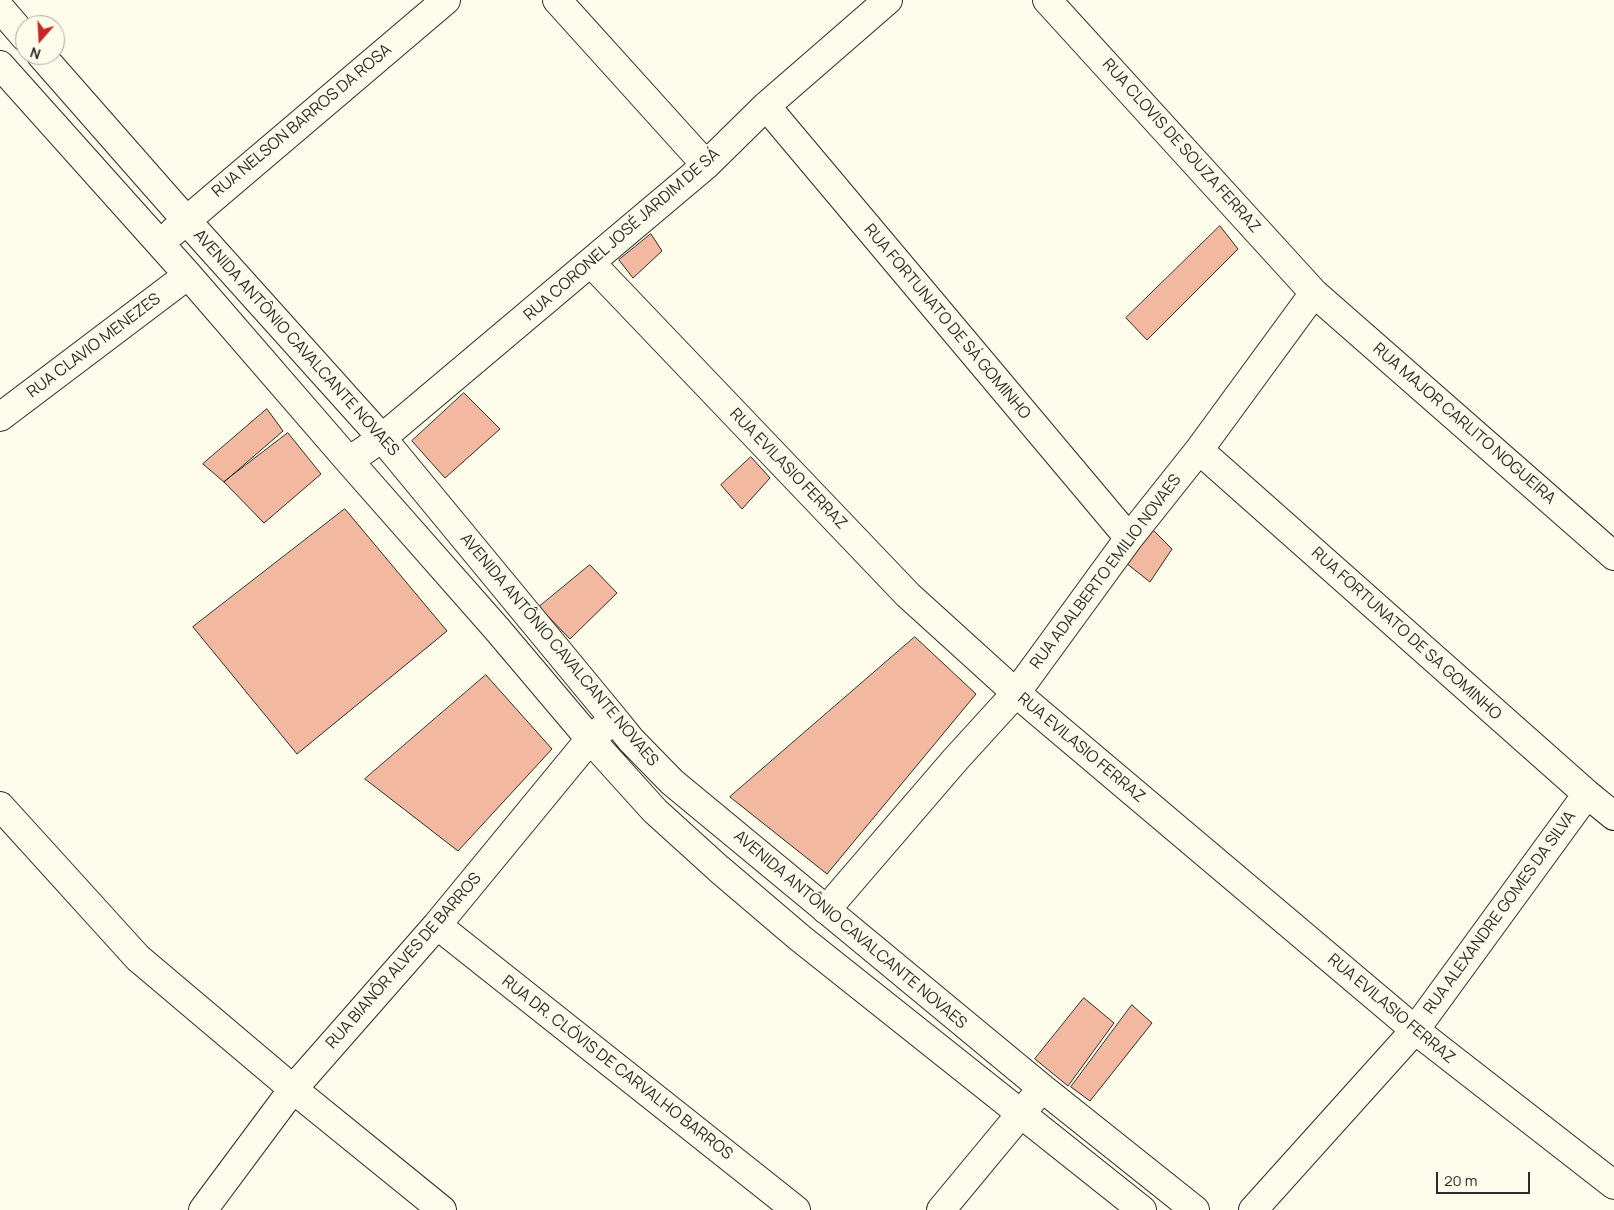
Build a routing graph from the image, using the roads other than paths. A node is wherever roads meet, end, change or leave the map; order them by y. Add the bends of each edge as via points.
1 (446, 0) edge
2 (557, 0) edge
3 (888, 0) edge
4 (1047, 0) edge
5 (0, 8) edge
6 (15, 25) edge
7 (0, 65) edge
8 (50, 65) edge
9 (766, 106) junction
10 (706, 165) junction
11 (186, 220) junction
12 (160, 244) junction
13 (591, 262) junction
14 (188, 275) junction
15 (1314, 293) junction
16 (0, 417) edge
17 (382, 438) junction
18 (1199, 450) junction
19 (349, 461) junction
20 (1129, 538) junction
21 (1614, 556) edge
22 (1016, 693) junction
23 (614, 720) junction
24 (590, 740) junction
25 (1587, 794) junction
26 (0, 806) edge
27 (1614, 816) edge
28 (826, 910) junction
29 (437, 925) junction
30 (1414, 1030) junction
31 (1042, 1088) junction
32 (292, 1089) junction
33 (1020, 1113) junction
34 (1614, 1185) edge
35 (203, 1210) edge
36 (442, 1210) edge
37 (796, 1210) edge
38 (941, 1210) edge
39 (1142, 1210) edge
40 (1196, 1210) edge
41 (1253, 1210) edge

1 - 11 street, RUA NELSON BARROS DA ROSA
2 - 10 street
3 - 9 street, RUA CORONEL JOSÉ JARDIM DE SÁ
4 - 15 street, RUA CLOVIS DE SOUZA FERRAZ
5 - 6 street
7 - 12 street
8 - 11 street, AVENIDA ANTÔNIO CAVALCANTE NOVAES
9 - 10 street, RUA CORONEL JOSÉ JARDIM DE SÁ
9 - 20 street, RUA FORTUNATO DE SÁ GOMINHO
10 - 13 street, RUA CORONEL JOSÉ JARDIM DE SÁ
11 - 12 street, RUA NELSON BARROS DA ROSA
11 - 17 street, AVENIDA ANTÔNIO CAVALCANTE NOVAES
12 - 14 street
13 - 17 street, RUA CORONEL JOSÉ JARDIM DE SÁ
13 - 22 street, RUA EVILASIO FERRAZ via 908,595
14 - 16 street, RUA CLAVIO MENEZES
14 - 19 street
15 - 18 street, RUA ADALBERTO EMILIO NOVAES
15 - 21 street, RUA MAJOR CARLITO NOGUEIRA
17 - 19 street, RUA CORONEL JOSÉ JARDIM DE SÁ
17 - 23 street, AVENIDA ANTÔNIO CAVALCANTE NOVAES
18 - 20 street, RUA ADALBERTO EMILIO NOVAES
18 - 25 street, RUA FORTUNATO DE SA GOMINHO
19 - 24 street
20 - 22 street, RUA ADALBERTO EMILIO NOVAES
22 - 28 street, RUA ADALBERTO EMILIO NOVAES
22 - 30 street, RUA EVILASIO FERRAZ
23 - 24 street, RUA BIANÔR ALVES DE BARROS
23 - 28 street, AVENIDA ANTÔNIO CAVALCANTE NOVAES via 672,782
24 - 29 street, RUA BIANÔR ALVES DE BARROS
24 - 33 street via 655,811 719,869
25 - 27 street, RUA FORTUNATO DE SA GOMINHO
25 - 30 street, RUA ALEXANDRE GOMES DA SILVA
26 - 32 street via 138,958
28 - 31 street, AVENIDA ANTÔNIO CAVALCANTE NOVAES
29 - 32 street, RUA BIANÔR ALVES DE BARROS
29 - 37 street, RUA DR. CLÓVIS DE CARVALHO BARROS
30 - 34 street, RUA EVILASIO FERRAZ
30 - 41 street, RUA ALEXANDRE GOMES DA SILVA
31 - 33 street
31 - 40 street, AVENIDA ANTÔNIO CAVALCANTE NOVAES
32 - 35 street, RUA BIANÔR ALVES DE BARROS
32 - 36 street
33 - 38 street
33 - 39 street

